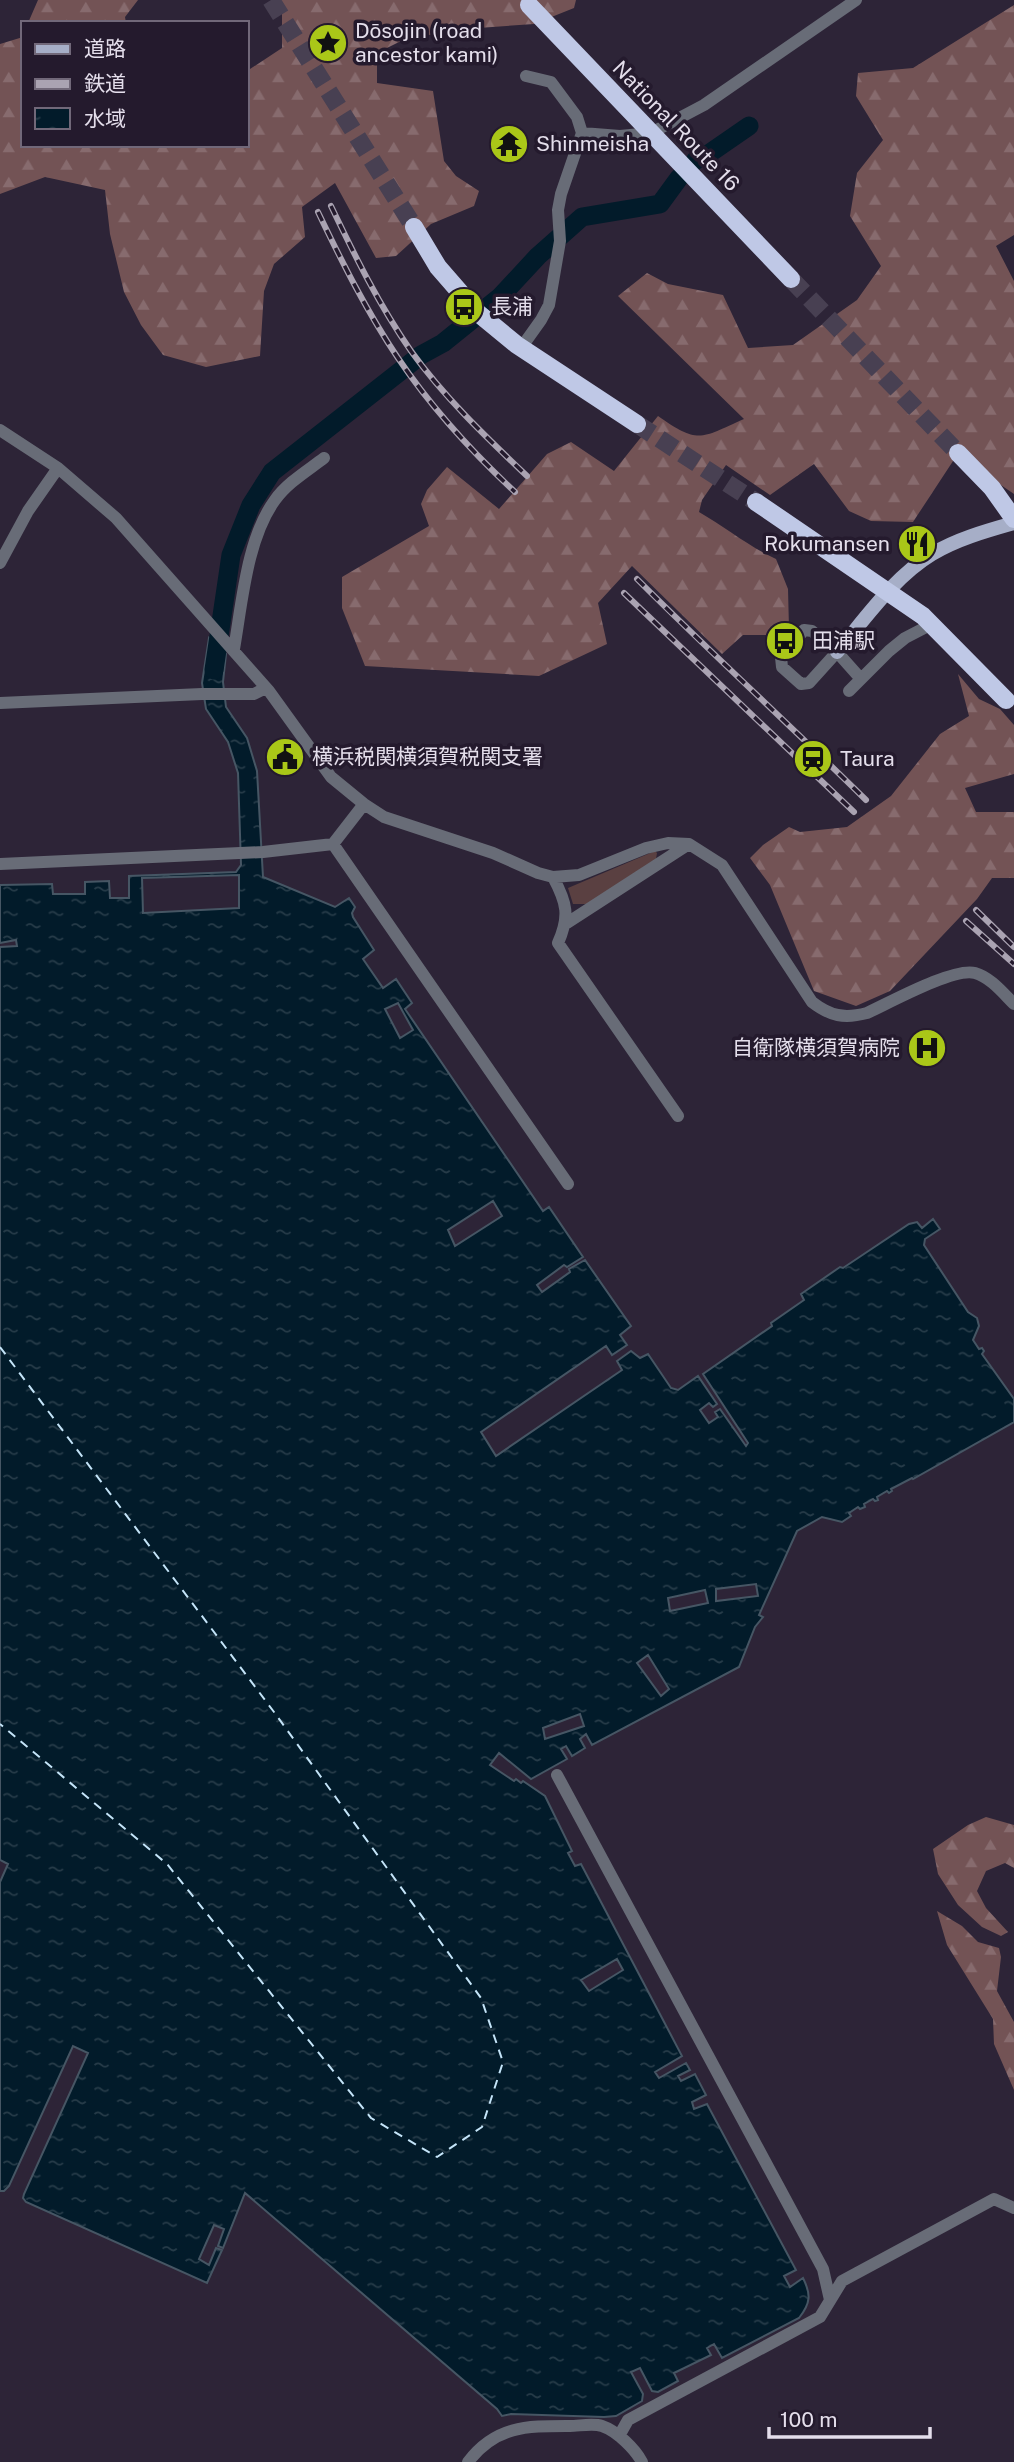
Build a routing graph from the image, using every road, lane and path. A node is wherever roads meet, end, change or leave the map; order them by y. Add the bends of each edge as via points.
1 (856, 0) edge
2 (528, 5) dead end
3 (526, 76) dead end
4 (582, 133) junction
5 (651, 133) junction
6 (414, 227) tunnel mouth
7 (791, 279) tunnel mouth
8 (521, 348) junction
9 (637, 424) tunnel mouth
10 (0, 430) edge
11 (958, 453) tunnel mouth
12 (324, 458) dead end
13 (58, 468) junction
14 (756, 502) tunnel mouth
15 (1014, 521) edge
16 (0, 563) edge
17 (889, 592) junction
18 (932, 624) junction
19 (231, 647) junction
20 (837, 652) junction
21 (861, 679) junction
22 (266, 688) junction
23 (849, 691) dead end
24 (1006, 699) dead end
25 (0, 703) edge
26 (364, 804) junction
27 (333, 844) junction
28 (689, 844) junction
29 (0, 864) edge
30 (554, 877) junction
31 (567, 923) junction
32 (1014, 1004) edge
33 (678, 1116) dead end
34 (568, 1184) dead end
35 (557, 1775) dead end
36 (1014, 2208) edge
37 (830, 2301) junction
38 (619, 2436) junction
39 (468, 2462) edge
40 (642, 2462) edge

1 - 5 street via 704,105
2 - 5 highway, National Route 16
3 - 4 street via 551,82 577,117
4 - 5 street
4 - 8 street via 561,194 560,241 549,306
5 - 7 highway, National Route 16
6 - 8 highway via 438,267 478,313
8 - 9 highway
10 - 13 street
11 - 15 highway via 992,488
12 - 19 street via 286,487 261,523
13 - 16 street
13 - 19 street via 116,518
14 - 17 highway
15 - 17 main road via 931,555
17 - 18 highway
17 - 20 main road
18 - 21 street via 905,638
18 - 24 highway
19 - 22 street
20 - 20 street via 809,683 802,684 782,667 781,657 804,631 812,631
20 - 21 street
21 - 23 street
22 - 25 street via 254,694
22 - 26 street via 331,777
26 - 27 street
26 - 30 street via 384,817
27 - 29 street via 263,852
27 - 34 street
28 - 30 street via 646,848 579,875
28 - 31 street
28 - 32 street via 722,865 812,1002 825,1012 852,1017 867,1013 956,972 969,971 988,979
30 - 31 street via 564,896
31 - 33 street via 558,943
35 - 37 street via 823,2269
36 - 37 street via 994,2199 842,2281
37 - 38 street via 820,2317 628,2420
38 - 39 street via 601,2426 526,2426 497,2436
38 - 40 street

